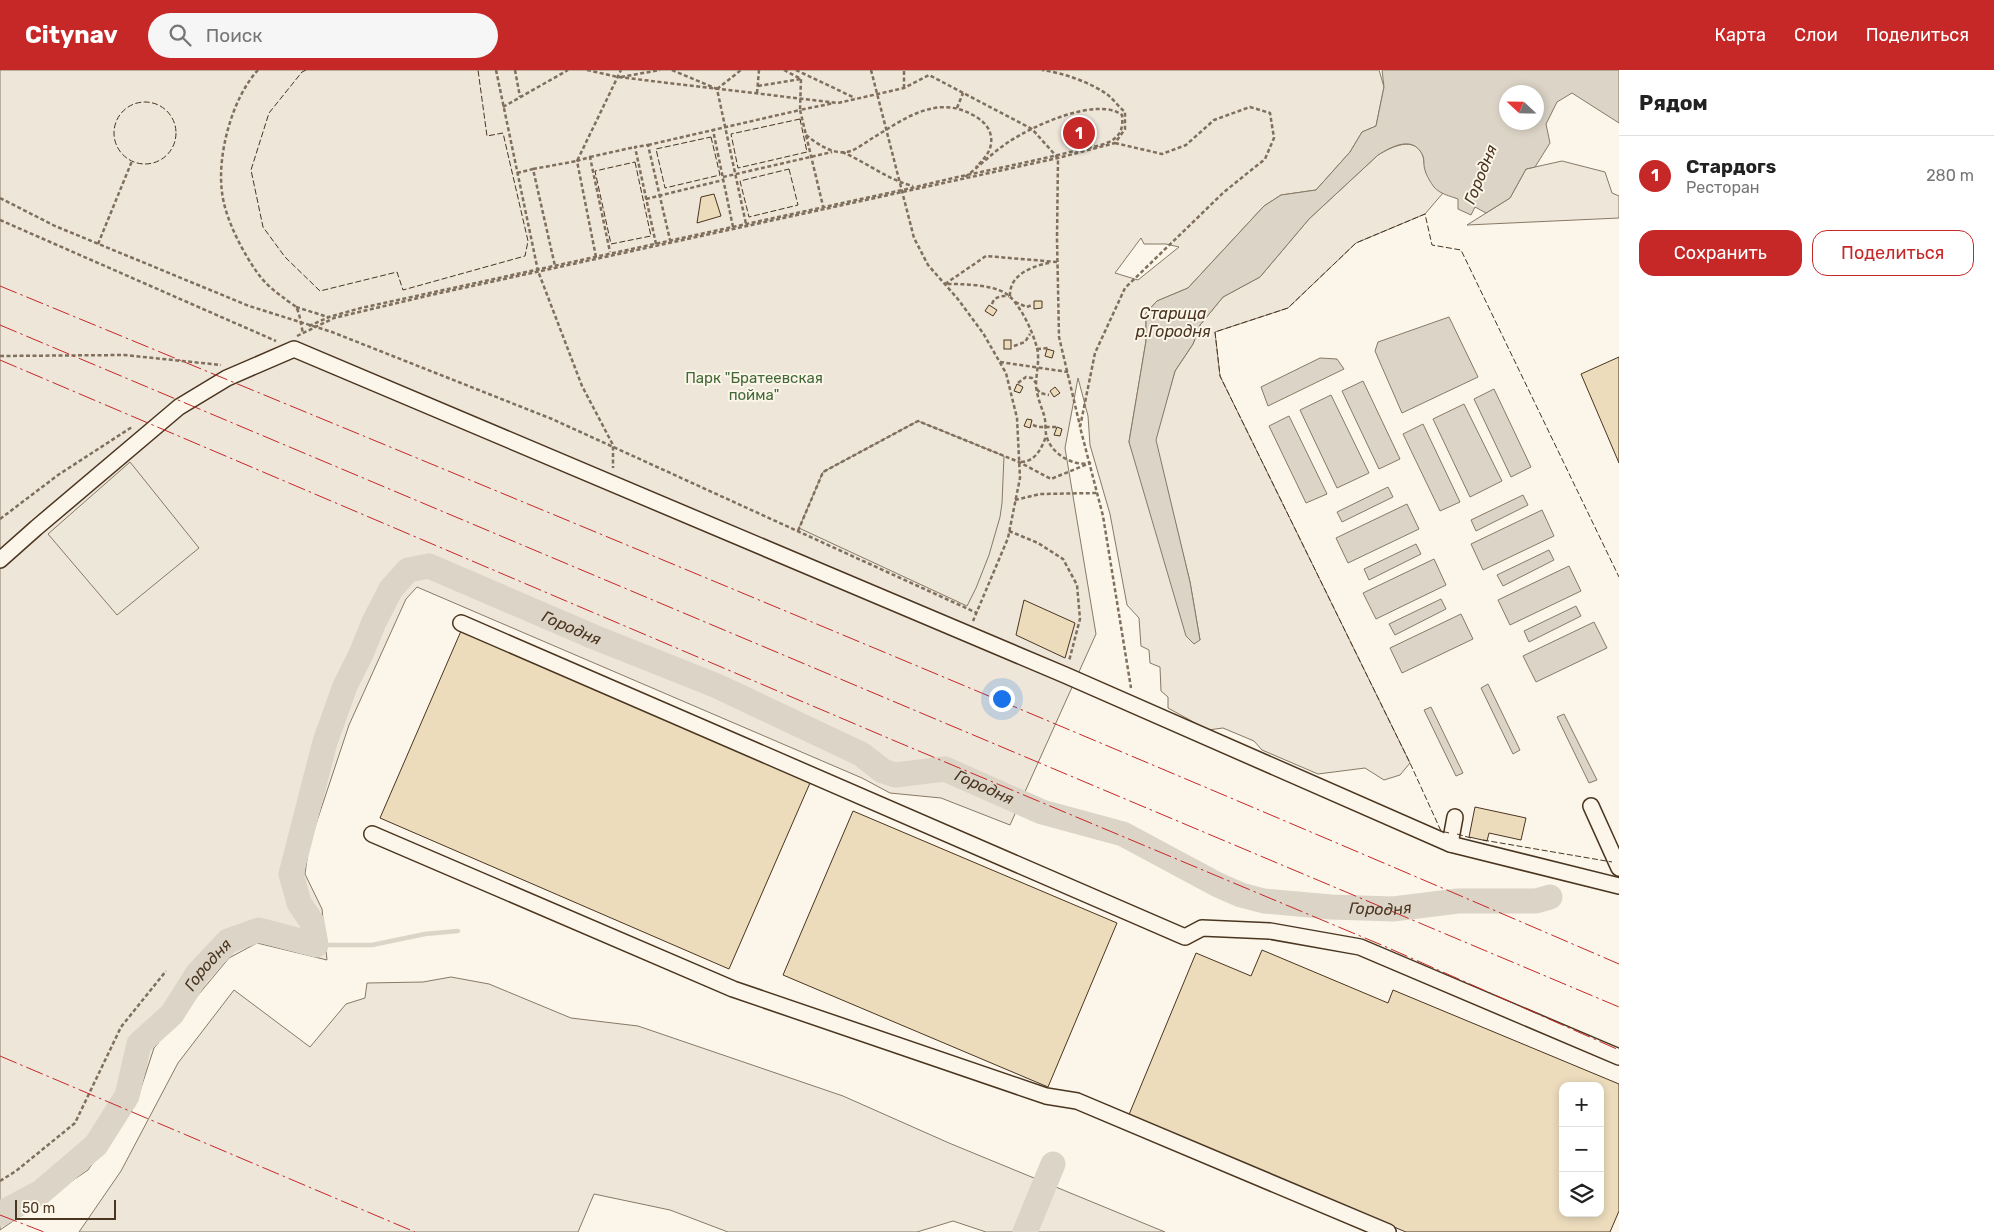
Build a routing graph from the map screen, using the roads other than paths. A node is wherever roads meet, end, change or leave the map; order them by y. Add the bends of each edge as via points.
1 (0, 560) edge
2 (461, 623) dead end
3 (1591, 806) dead end
4 (1456, 817) dead end
5 (372, 834) dead end
6 (1450, 844) junction
7 (1619, 868) edge
8 (1619, 886) edge
9 (1619, 1057) edge
10 (1388, 1232) edge

1 - 6 lane via 179,407 227,378 294,349 1065,675
2 - 9 lane via 1185,936 1202,928 1270,931 1360,946
3 - 7 lane
4 - 6 lane
5 - 10 lane via 733,989 1046,1096 1077,1101
6 - 8 lane

